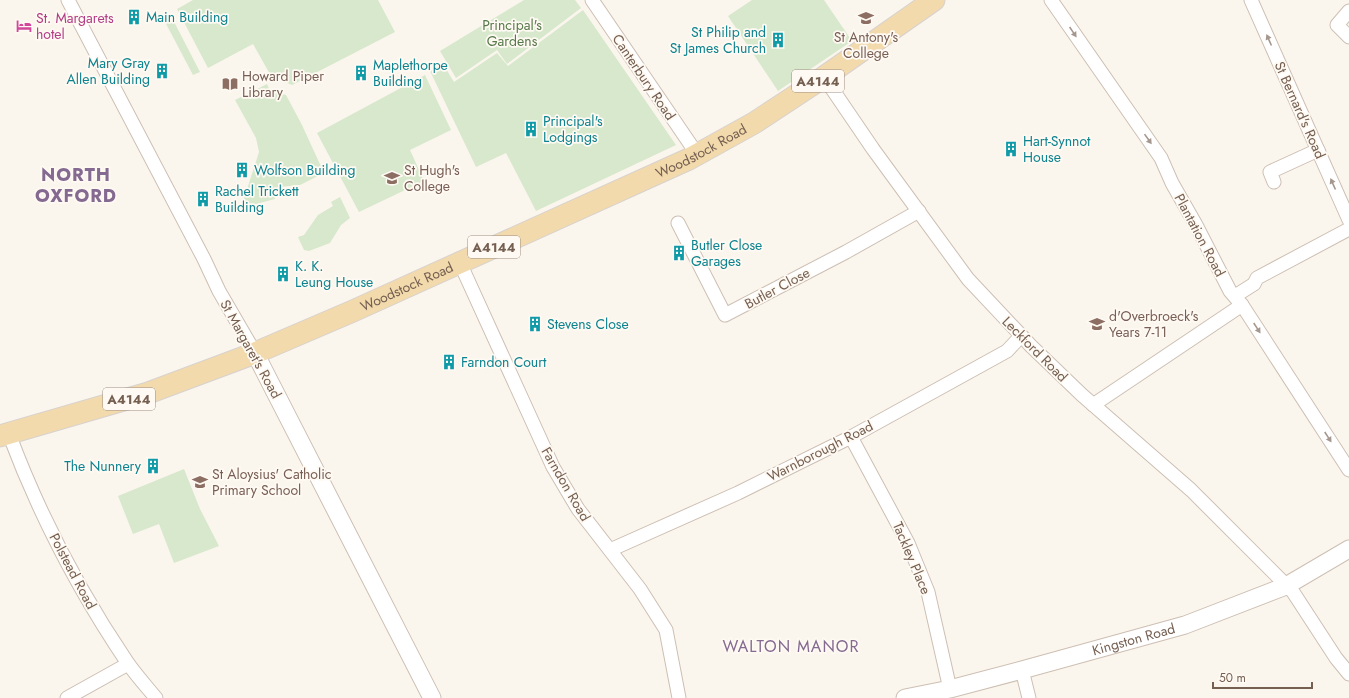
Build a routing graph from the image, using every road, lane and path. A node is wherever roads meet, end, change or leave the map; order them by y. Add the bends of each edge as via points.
1 (68, 0) edge
2 (592, 0) edge
3 (934, 0) edge
4 (1051, 0) edge
5 (1251, 0) edge
6 (1349, 11) edge
7 (1349, 37) edge
8 (824, 77) junction
9 (1318, 150) junction
10 (697, 154) junction
11 (1274, 182) dead end
12 (919, 211) junction
13 (1349, 220) edge
14 (678, 223) dead end
15 (1349, 229) edge
16 (460, 262) junction
17 (1238, 300) junction
18 (1022, 336) junction
19 (255, 353) junction
20 (1093, 405) junction
21 (4, 435) edge
22 (851, 437) junction
23 (1349, 470) edge
24 (1349, 549) edge
25 (610, 550) junction
26 (1286, 586) junction
27 (128, 664) junction
28 (1022, 670) junction
29 (1349, 674) edge
30 (950, 689) junction
31 (67, 698) edge
32 (156, 698) edge
33 (432, 698) edge
34 (679, 698) edge
35 (905, 698) edge
36 (1029, 698) edge

1 - 19 street, St Margaret's Road via 219,291
2 - 10 street, Canterbury Road
3 - 8 main road, Woodstock Road / A4144
4 -> 17 street, Plantation Road via 1161,158 1230,291
9 -> 5 street, St Bernard's Road
6 - 7 street via 1337,25
8 - 10 main road, Woodstock Road / A4144 via 754,123
8 - 12 street, Leckford Road
9 - 11 street via 1270,172
13 -> 9 street, St Bernard's Road
10 - 16 main road, Woodstock Road / A4144
12 - 14 street, Butler Close via 725,315
12 - 18 street, Leckford Road via 968,279
15 - 17 street via 1257,278
16 - 19 main road, Woodstock Road / A4144
16 - 25 street, Farndon Road via 553,467 578,509
17 - 20 street
17 -> 23 street, Plantation Road
18 - 20 street, Leckford Road
18 - 22 street, Warnborough Road via 1007,351
19 - 21 main road, Woodstock Road / A4144 via 148,393
19 - 33 street, St Margaret's Road
20 - 26 street, Leckford Road via 1191,490
21 - 27 street, Polstead Road via 64,558
22 - 25 street, Warnborough Road via 738,493
22 - 30 street, Tackley Place via 908,542 925,586
24 - 26 street, Kingston Road
25 - 34 street, Farndon Road via 640,589 666,630
26 - 28 street, Kingston Road via 1185,625
26 - 29 street, Leckford Road via 1293,592
27 - 31 street
27 - 32 street, Polstead Road
28 - 30 street, Kingston Road
28 - 36 street
30 - 35 street, Kingston Road

